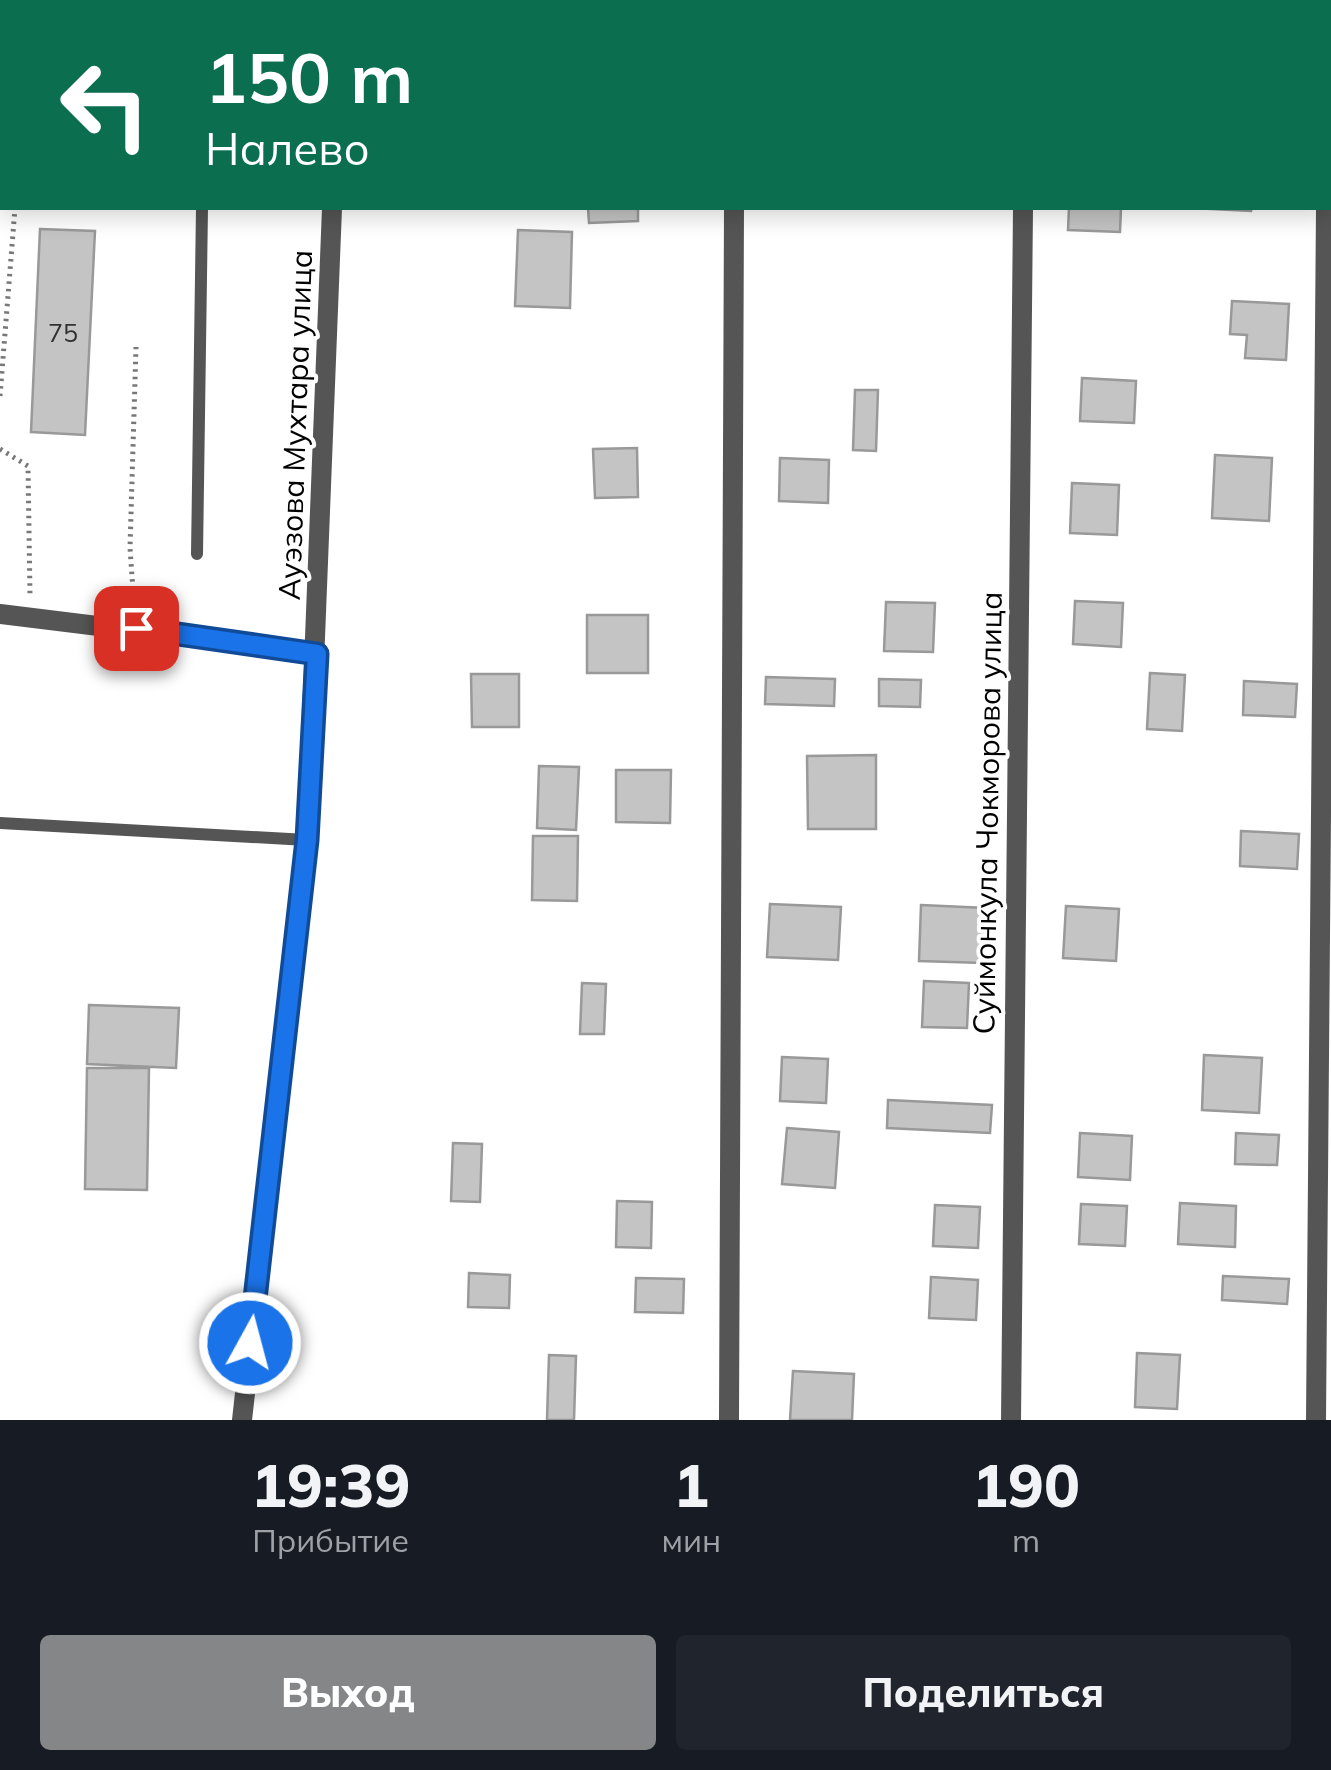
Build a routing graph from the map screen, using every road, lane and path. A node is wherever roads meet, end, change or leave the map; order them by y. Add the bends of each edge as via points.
1 (16, 210) edge
2 (202, 210) edge
3 (332, 210) edge
4 (734, 210) edge
5 (1023, 210) edge
6 (1326, 210) edge
7 (136, 347) dead end
8 (0, 396) edge
9 (0, 449) edge
10 (197, 554) dead end
11 (0, 614) edge
12 (30, 618) junction
13 (136, 628) junction
14 (317, 654) junction
15 (0, 823) edge
16 (307, 840) junction
17 (242, 1420) edge
18 (728, 1420) edge
19 (1011, 1420) edge
20 (1316, 1420) edge

1 - 8 path
2 - 10 lane
3 - 14 street, Ауэзова Мухтара улица
4 - 18 street
5 - 19 street, Суймонкула Чокморова улица
6 - 20 street
7 - 13 path via 130,548
9 - 12 path via 28,466
11 - 12 street
12 - 13 street
13 - 14 street
14 - 16 street, Ауэзова Мухтара улица
15 - 16 lane
16 - 17 street, Ауэзова Мухтара улица

